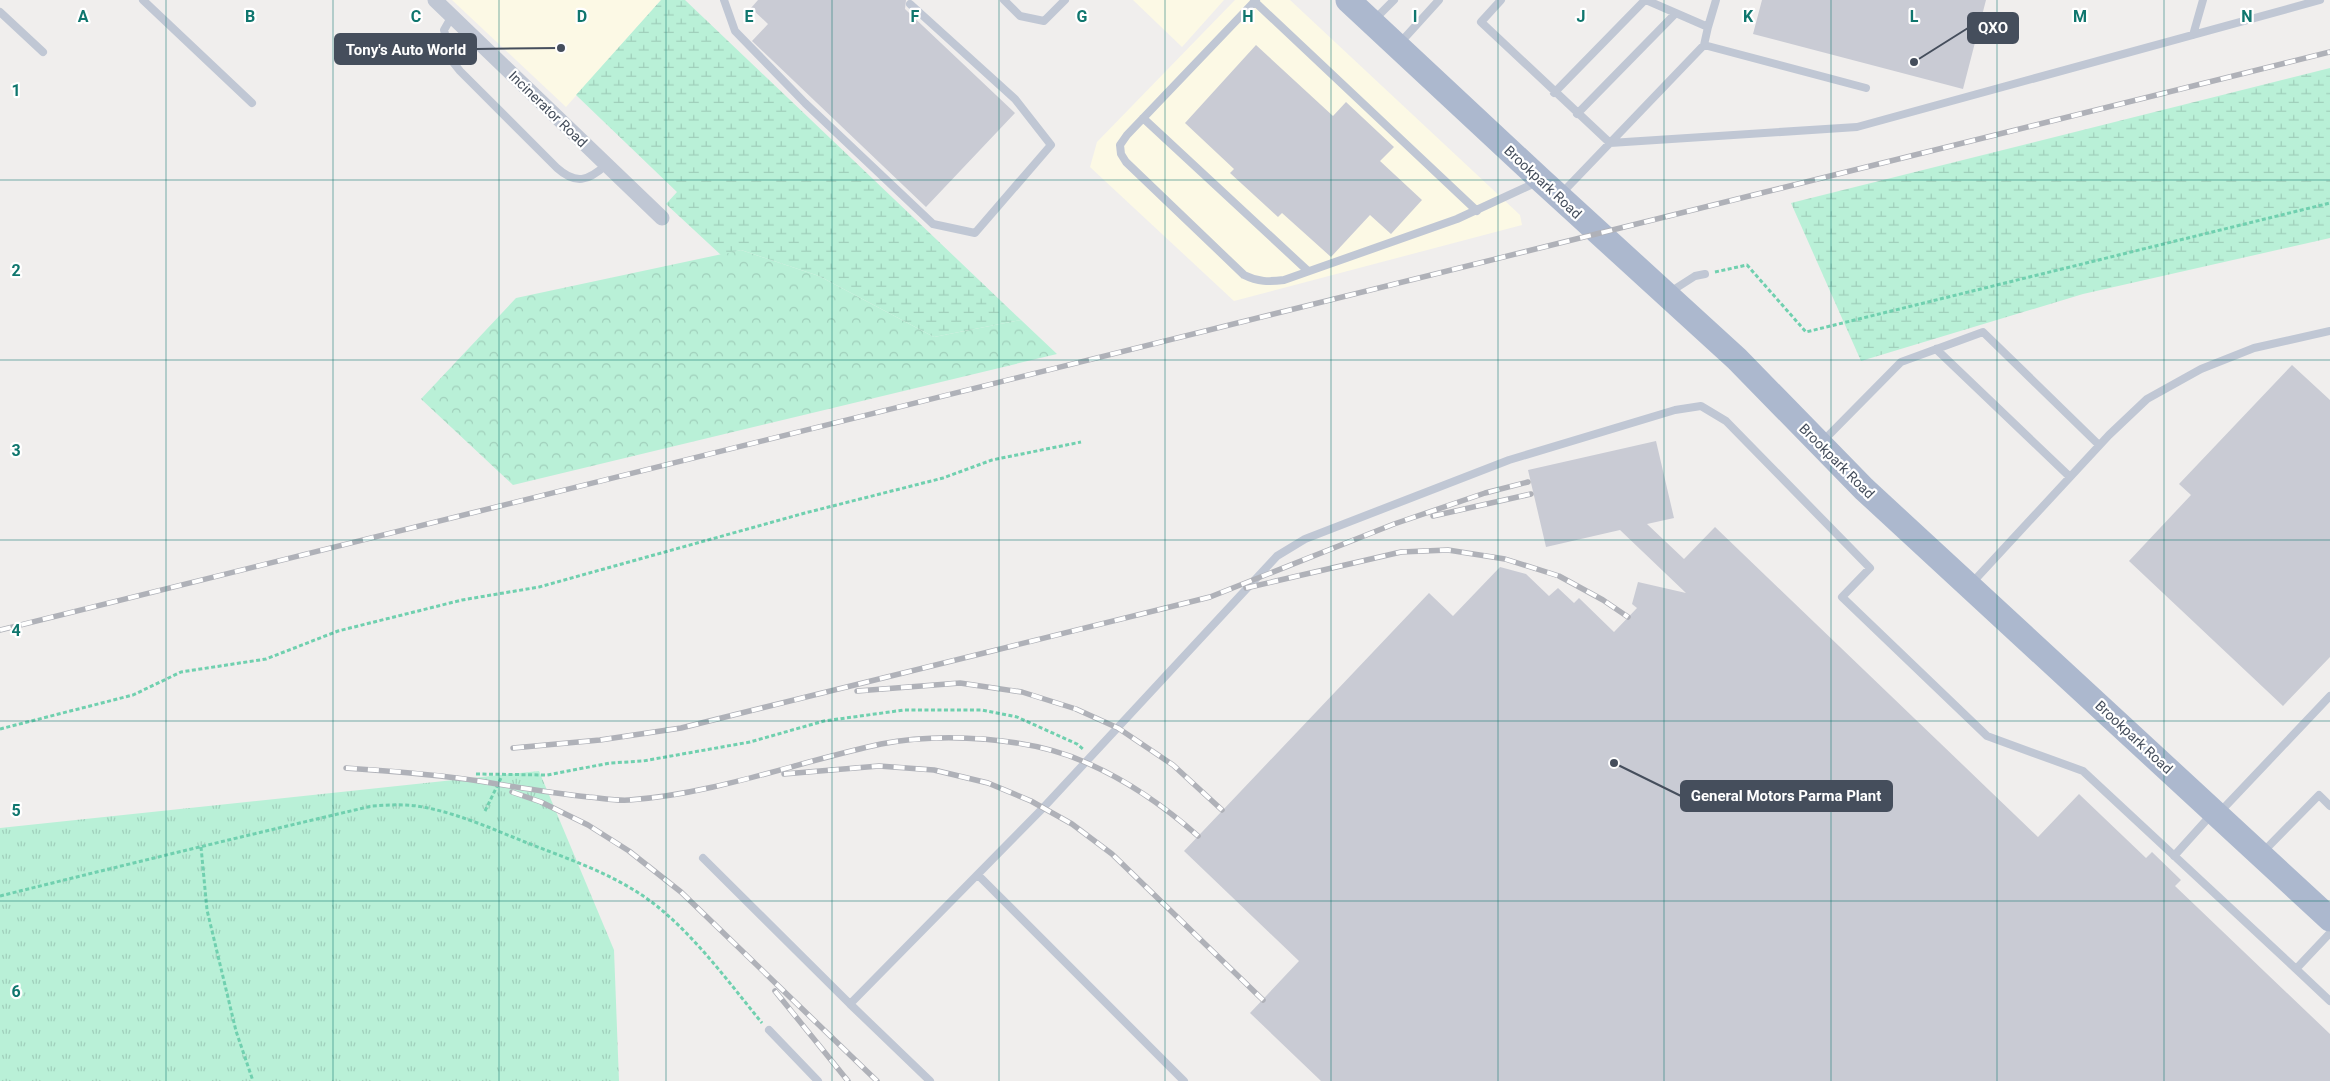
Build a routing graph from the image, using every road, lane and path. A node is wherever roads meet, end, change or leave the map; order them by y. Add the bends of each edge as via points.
1 (143, 0) edge
2 (436, 0) edge
3 (724, 0) edge
4 (1004, 0) edge
5 (1065, 0) edge
6 (1348, 0) edge
7 (1394, 0) edge
8 (1439, 0) edge
9 (1502, 0) edge
10 (1645, 0) edge
11 (1716, 0) edge
12 (2203, 0) edge
13 (2320, 0) edge
14 (1255, 1) edge
15 (910, 4) dead end
16 (0, 12) edge
17 (1674, 14) junction
18 (452, 16) junction
19 (1372, 22) junction
20 (1708, 27) junction
21 (2193, 35) junction
22 (1704, 45) junction
23 (1397, 46) junction
24 (43, 52) dead end
25 (1866, 88) dead end
26 (1554, 93) junction
27 (252, 103) dead end
28 (1577, 114) junction
29 (1143, 118) junction
30 (1610, 143) junction
31 (606, 165) junction
32 (1550, 188) junction
33 (2330, 202) edge
34 (1477, 211) junction
35 (662, 218) dead end
36 (1308, 271) junction
37 (1705, 274) joint
38 (1667, 295) junction
39 (2330, 331) edge
40 (1936, 349) junction
41 (1081, 442) dead end
42 (1820, 444) junction
43 (2100, 445) junction
44 (2070, 477) junction
45 (1969, 585) junction
46 (2330, 696) edge
47 (0, 728) edge
48 (1092, 755) junction
49 (476, 774) dead end
50 (502, 776) junction
51 (2330, 806) edge
52 (485, 811) dead end
53 (2216, 813) junction
54 (201, 847) junction
55 (2261, 854) junction
56 (2174, 856) junction
57 (703, 858) dead end
58 (978, 875) junction
59 (0, 896) edge
60 (2330, 919) edge
61 (2330, 933) edge
62 (2296, 969) junction
63 (2330, 1001) edge
64 (850, 1004) junction
65 (769, 1030) joint
66 (253, 1081) edge
67 (818, 1081) edge
68 (930, 1081) edge
69 (1184, 1081) edge

1 - 27 lane
2 - 18 street, Incinerator Road
3 - 15 lane via 735,31 932,224 975,234 1051,145 1015,99
4 - 5 lane via 1020,16 1044,21
6 - 19 main road, Brookpark Road
7 - 19 lane
8 - 23 lane
9 - 26 lane via 1481,22
10 - 17 lane
10 - 26 lane
11 - 20 lane
12 - 21 lane
13 - 21 lane
14 - 29 lane
14 - 34 lane
16 - 24 lane
17 - 20 lane
17 - 28 lane
18 - 31 street, Incinerator Road
18 - 31 lane via 444,30 452,61 557,168 567,177 579,180 594,175
19 - 23 main road, Brookpark Road
20 - 22 lane
21 - 30 lane via 1858,127
22 - 25 lane
22 - 30 lane
23 - 32 main road, Brookpark Road
26 - 28 lane
28 - 30 lane
29 - 36 lane
29 - 36 lane via 1120,145 1126,162 1244,275 1268,282
30 - 32 lane
31 - 35 street, Incinerator Road
32 - 34 lane
32 - 38 main road, Brookpark Road
33 - 37 path via 1806,332 1747,265
34 - 36 lane
37 - 38 lane via 1695,276
38 - 42 main road, Brookpark Road via 1738,359
39 - 43 lane via 2254,348 2200,368 2147,400
40 - 42 lane via 1901,362
40 - 43 lane via 1983,332
40 - 44 lane
41 - 47 path via 992,460 943,478 539,587 462,600 338,631 266,659 181,672 133,695
42 - 45 main road, Brookpark Road
43 - 44 lane
44 - 45 lane
45 - 53 main road, Brookpark Road
46 - 53 lane
48 - 50 path via 1076,744 1017,717 982,710 904,710 824,721 750,742 691,754 610,763 547,775
48 - 56 lane via 1277,556 1305,539 1509,460 1675,410 1701,406 1726,421 1870,568 1842,597 1987,736 2083,772
48 - 58 lane
49 - 50 path
50 - 52 path
51 - 55 lane via 2319,795
53 - 55 main road, Brookpark Road
53 - 56 lane
54 - 59 path
54 - 65 path via 372,806 418,806 474,822 600,872 635,890 664,912
54 - 66 path via 207,910 236,1031
55 - 60 main road, Brookpark Road
56 - 62 lane
57 - 64 lane
58 - 64 lane
58 - 69 lane
61 - 62 lane
62 - 63 lane
64 - 68 lane
65 - 67 lane

